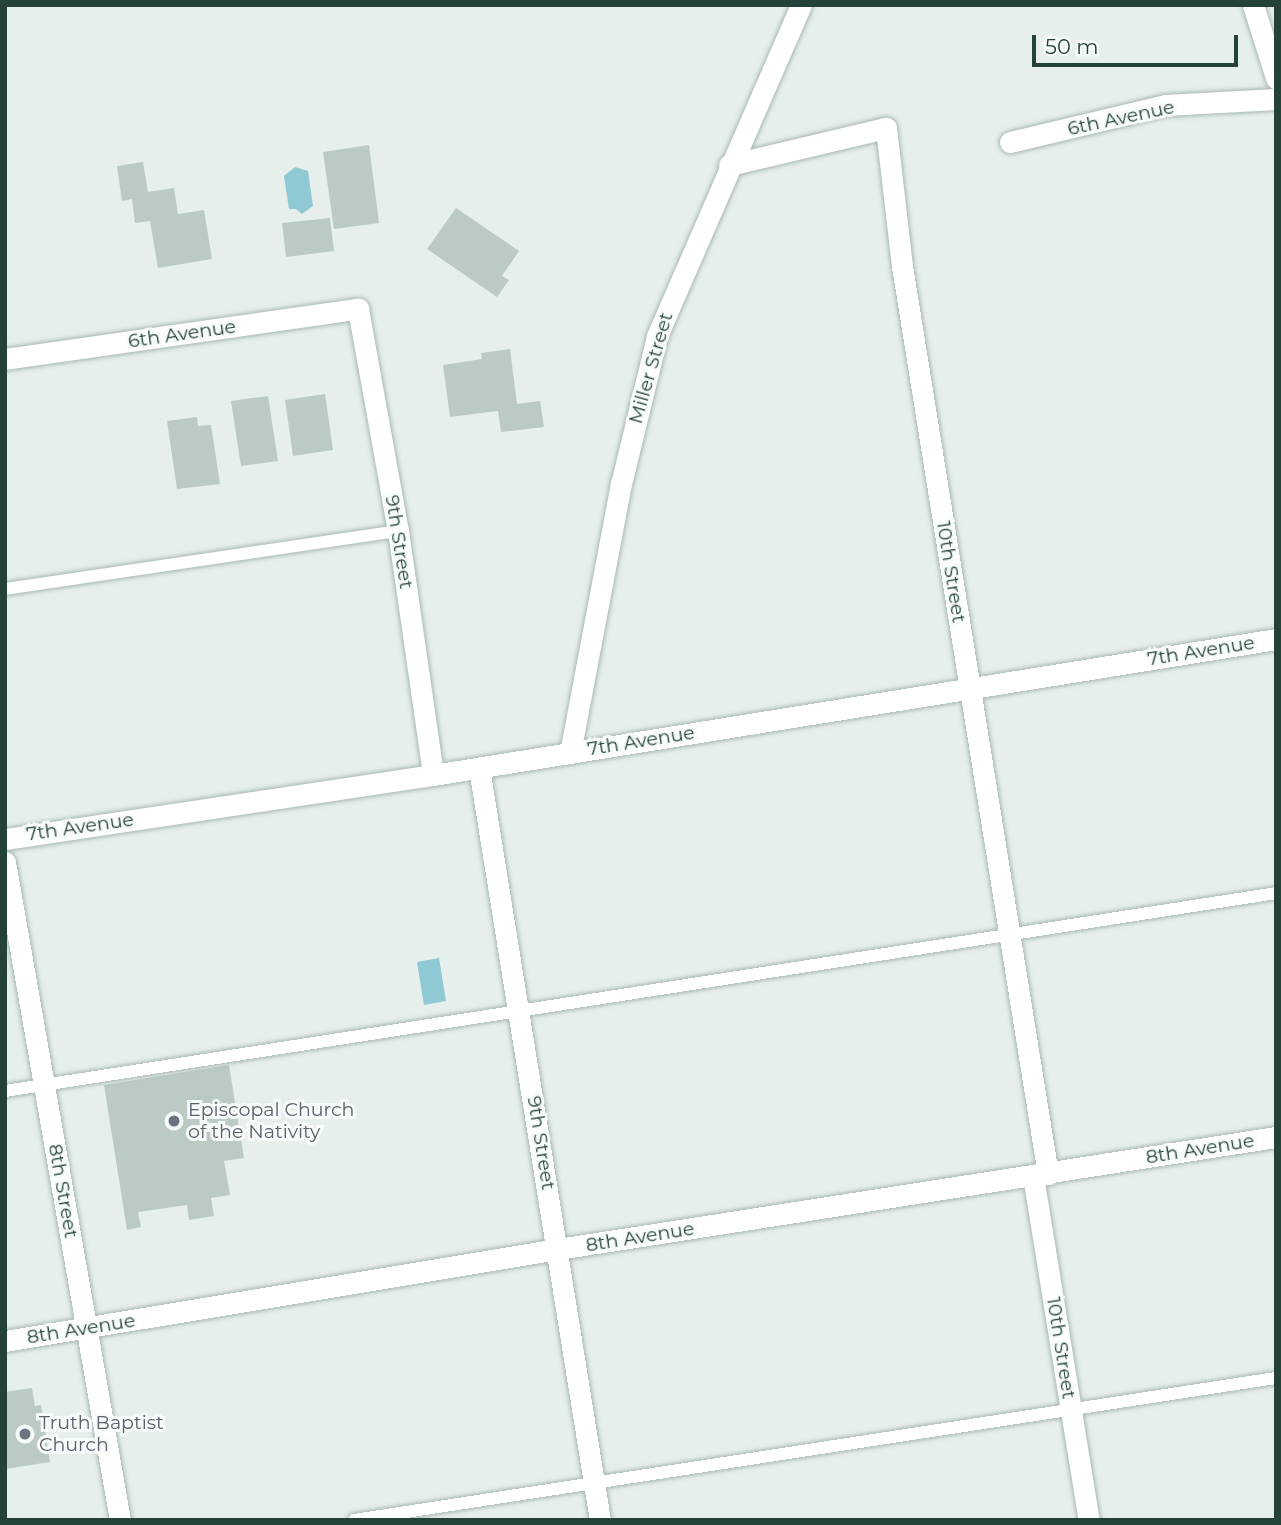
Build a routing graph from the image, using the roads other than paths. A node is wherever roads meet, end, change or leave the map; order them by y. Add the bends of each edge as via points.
1 (801, 5) edge
2 (1253, 5) edge
3 (1276, 78) edge
4 (1276, 99) edge
5 (1010, 142) dead end
6 (729, 165) junction
7 (358, 309) joint
8 (5, 359) edge
9 (398, 531) junction
10 (5, 589) edge
11 (1276, 639) edge
12 (970, 689) junction
13 (570, 753) junction
14 (479, 768) junction
15 (433, 775) junction
16 (5, 839) edge
17 (5, 862) edge
18 (1276, 893) edge
19 (1009, 934) junction
20 (520, 1012) junction
21 (44, 1085) junction
22 (5, 1091) edge
23 (1276, 1137) edge
24 (1040, 1175) junction
25 (558, 1250) junction
26 (87, 1328) junction
27 (5, 1341) edge
28 (1276, 1378) edge
29 (1071, 1410) junction
30 (594, 1482) junction
31 (120, 1520) edge
32 (354, 1520) edge
33 (600, 1520) edge
34 (1089, 1520) edge

1 - 6 street, Miller Street
2 - 3 street
4 - 5 street, 6th Avenue via 1165,106
6 - 12 street, 10th Street via 886,128 902,266
6 - 13 street, Miller Street via 657,335 621,484
7 - 8 street, 6th Avenue
7 - 9 street, 9th Street
9 - 10 lane
9 - 15 street, 9th Street
11 - 12 street, 7th Avenue
12 - 13 street, 7th Avenue
12 - 19 street, 10th Street
13 - 14 street, 7th Avenue
14 - 15 street, 7th Avenue
14 - 20 street, 9th Street
15 - 16 street, 7th Avenue
17 - 21 street, 8th Street
18 - 19 lane
19 - 20 lane
19 - 24 street, 10th Street
20 - 21 lane
20 - 25 street, 9th Street
21 - 22 lane
21 - 26 street, 8th Street
23 - 24 street, 8th Avenue
24 - 25 street, 8th Avenue
24 - 29 street, 10th Street
25 - 26 street, 8th Avenue
25 - 30 street, 9th Street
26 - 27 street, 8th Avenue
26 - 31 street, 8th Street
28 - 29 lane
29 - 30 lane
29 - 34 street, 10th Street
30 - 32 lane
30 - 33 street, 9th Street

